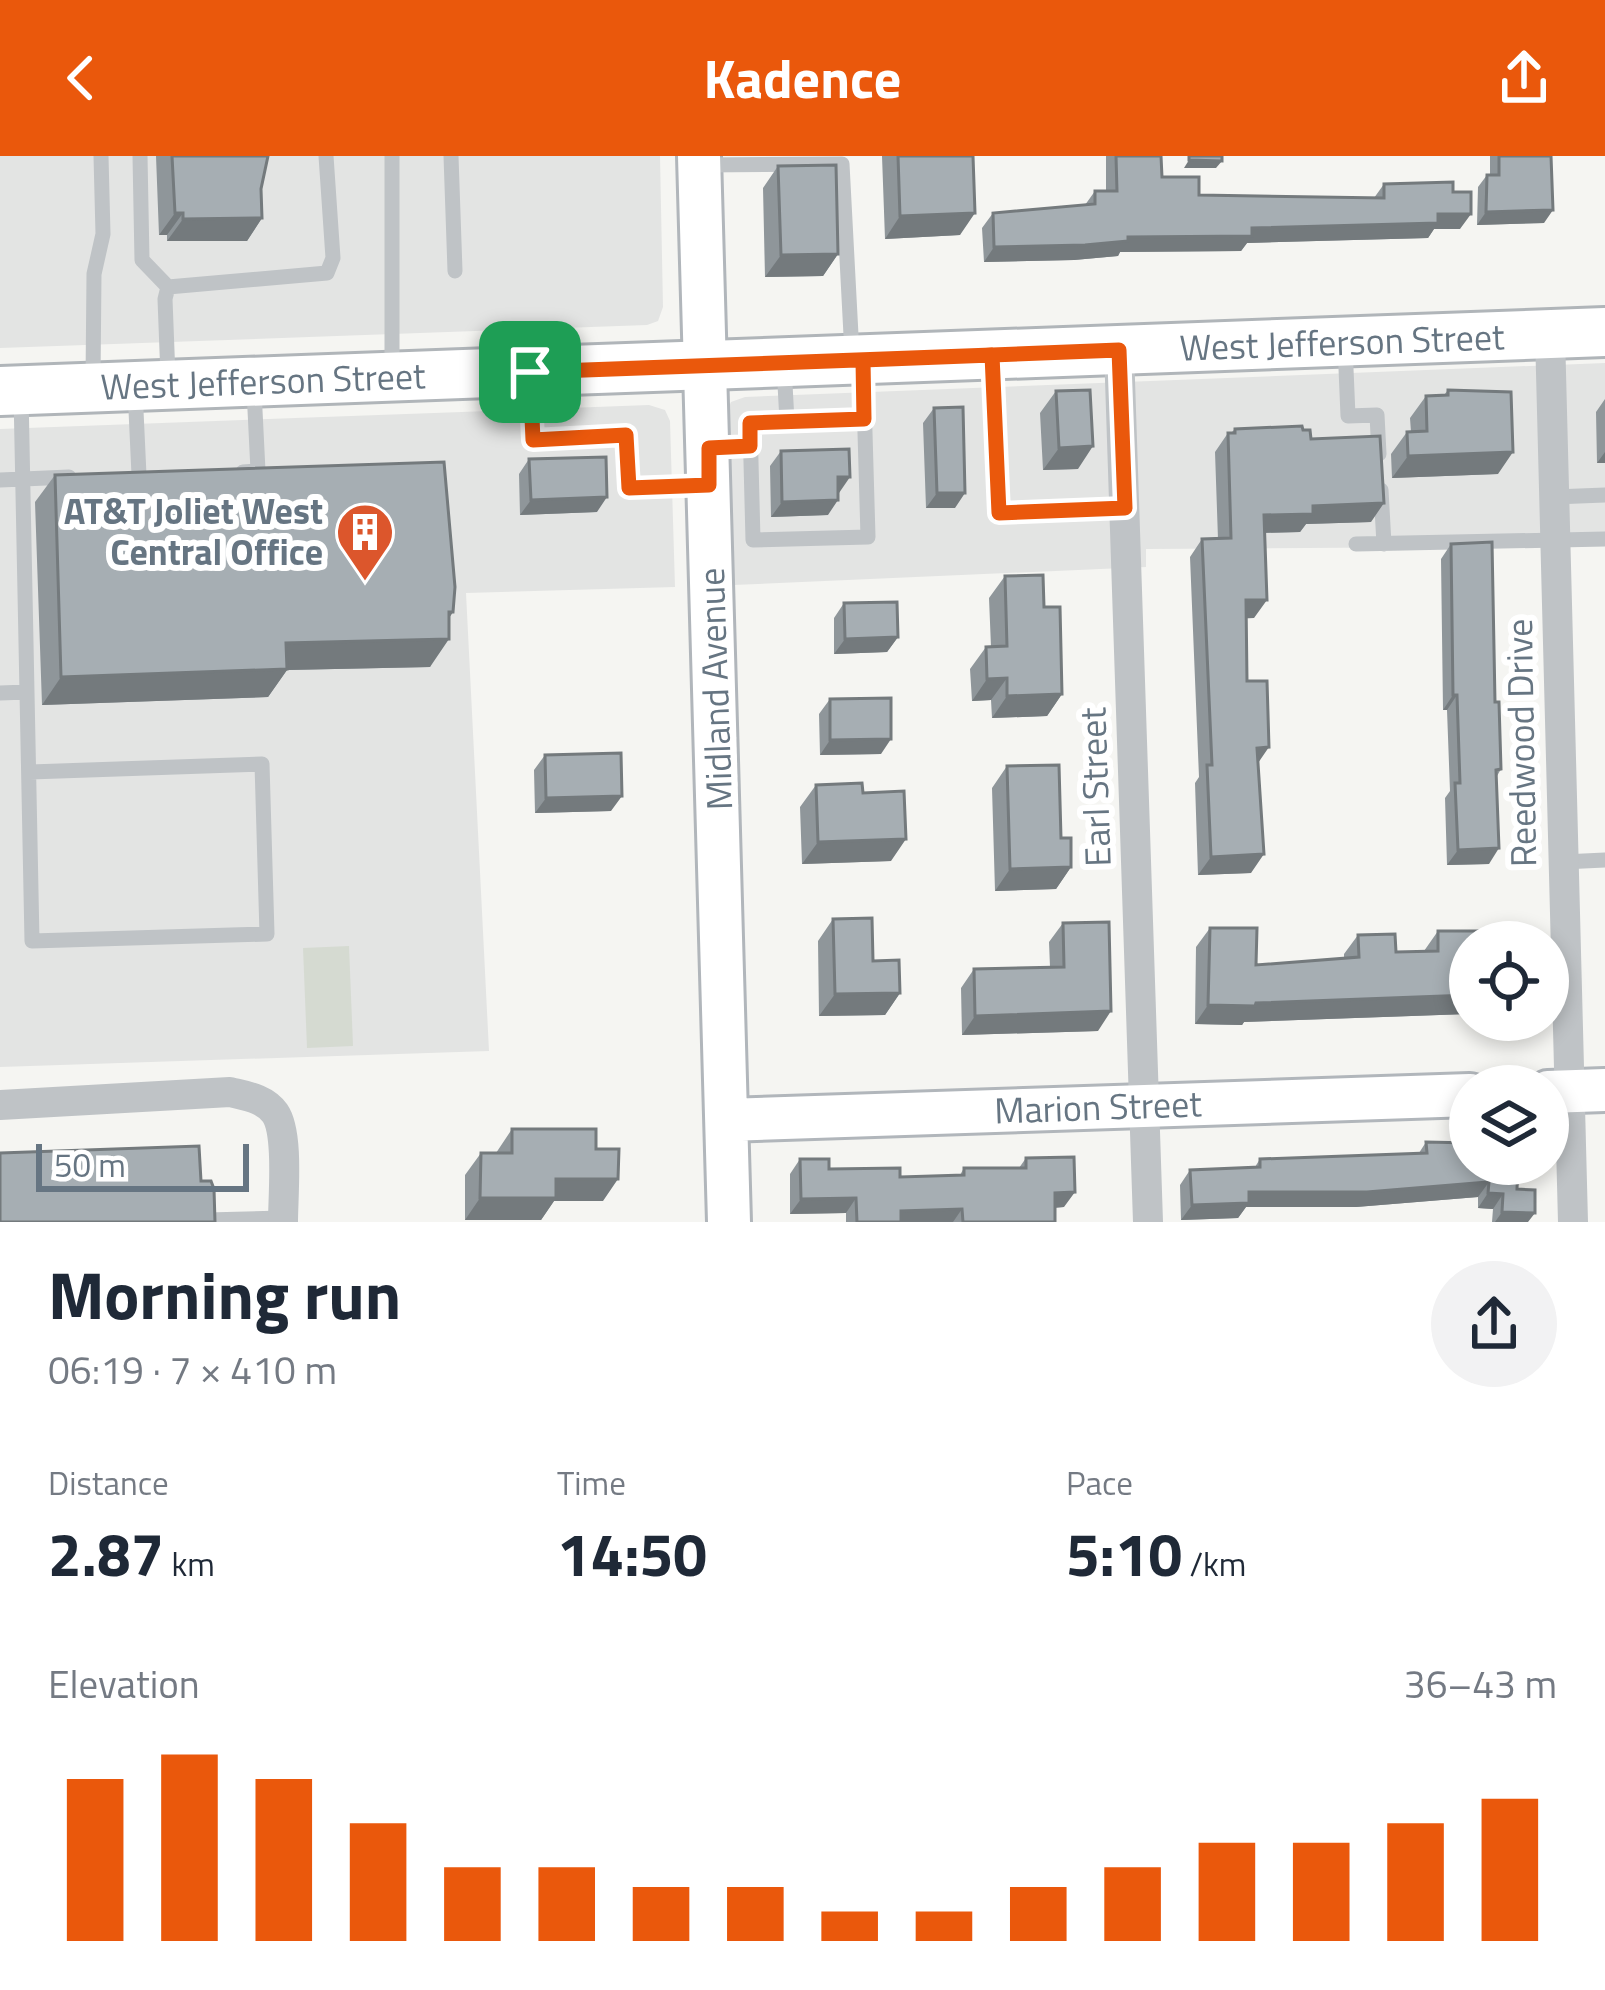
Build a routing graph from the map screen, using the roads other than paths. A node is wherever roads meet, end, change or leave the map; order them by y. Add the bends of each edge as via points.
1 (101, 156) edge
2 (140, 156) edge
3 (326, 156) edge
4 (392, 156) edge
5 (451, 156) edge
6 (699, 160) edge
7 (455, 271) dead end
8 (168, 287) junction
9 (1605, 332) edge
10 (1550, 334) junction
11 (1345, 343) junction
12 (1119, 350) junction
13 (992, 355) junction
14 (858, 360) junction
15 (784, 363) junction
16 (706, 365) junction
17 (530, 372) junction
18 (392, 377) junction
19 (254, 382) junction
20 (132, 386) junction
21 (10, 391) edge
22 (864, 419) junction
23 (787, 422) junction
24 (234, 472) edge
25 (163, 474) edge
26 (139, 475) junction
27 (116, 476) edge
28 (92, 477) edge
29 (22, 479) junction
30 (0, 480) edge
31 (724, 487) junction
32 (1605, 495) edge
33 (1554, 497) junction
34 (1125, 508) junction
35 (1605, 538) edge
36 (754, 541) junction
37 (1555, 541) junction
38 (1357, 544) dead end
39 (1384, 544) junction
40 (28, 692) junction
41 (0, 693) edge
42 (30, 772) junction
43 (1605, 860) edge
44 (1563, 862) junction
45 (1574, 1091) edge
46 (1449, 1096) edge
47 (0, 1105) edge
48 (1144, 1106) junction
49 (727, 1120) junction
50 (207, 1220) edge
51 (284, 1220) edge
52 (729, 1222) edge
53 (1148, 1222) edge
54 (1573, 1222) edge

1 - 20 lane via 103,234 94,274
2 - 8 lane via 142,260
3 - 8 lane via 333,258 327,273
4 - 18 lane
5 - 7 lane
6 - 14 lane via 842,164
6 - 16 street, Midland Avenue
8 - 20 lane
9 - 10 main road, West Jefferson Street
10 - 11 main road, West Jefferson Street
10 - 33 street, Reedwood Drive
11 - 12 main road, West Jefferson Street
11 - 39 lane via 1348,416 1377,416
12 - 13 main road, West Jefferson Street
12 - 34 street, Earl Street
13 - 14 main road, West Jefferson Street
13 - 34 lane via 999,513
14 - 15 main road, West Jefferson Street
14 - 22 lane
15 - 16 main road, West Jefferson Street
15 - 23 lane
16 - 17 main road, West Jefferson Street
16 - 31 street, Midland Avenue
17 - 18 main road, West Jefferson Street
17 - 31 lane via 533,440 626,435 629,488
18 - 19 main road, West Jefferson Street
19 - 20 main road, West Jefferson Street
19 - 24 lane via 258,471
20 - 21 main road, West Jefferson Street
20 - 26 lane
21 - 29 lane
22 - 23 lane
22 - 36 lane via 868,537
23 - 31 lane via 750,423
25 - 26 lane
26 - 27 lane
28 - 29 lane
29 - 30 lane
29 - 40 lane
31 - 36 lane
31 - 36 lane
31 - 49 street, Midland Avenue
32 - 33 lane
33 - 37 street, Reedwood Drive
34 - 48 street, Earl Street
35 - 37 lane
37 - 39 lane
37 - 44 street, Reedwood Drive
38 - 39 lane
40 - 41 lane
40 - 42 lane
42 - 42 lane via 32,941 267,934 262,764
43 - 44 lane
44 - 45 street, Reedwood Drive
45 - 54 street, Reedwood Drive
46 - 48 street, Marion Street
47 - 51 street via 230,1092 258,1098 276,1113 282,1135
48 - 49 street, Marion Street
48 - 53 street, Earl Street
49 - 52 street, Midland Avenue
50 - 51 lane

